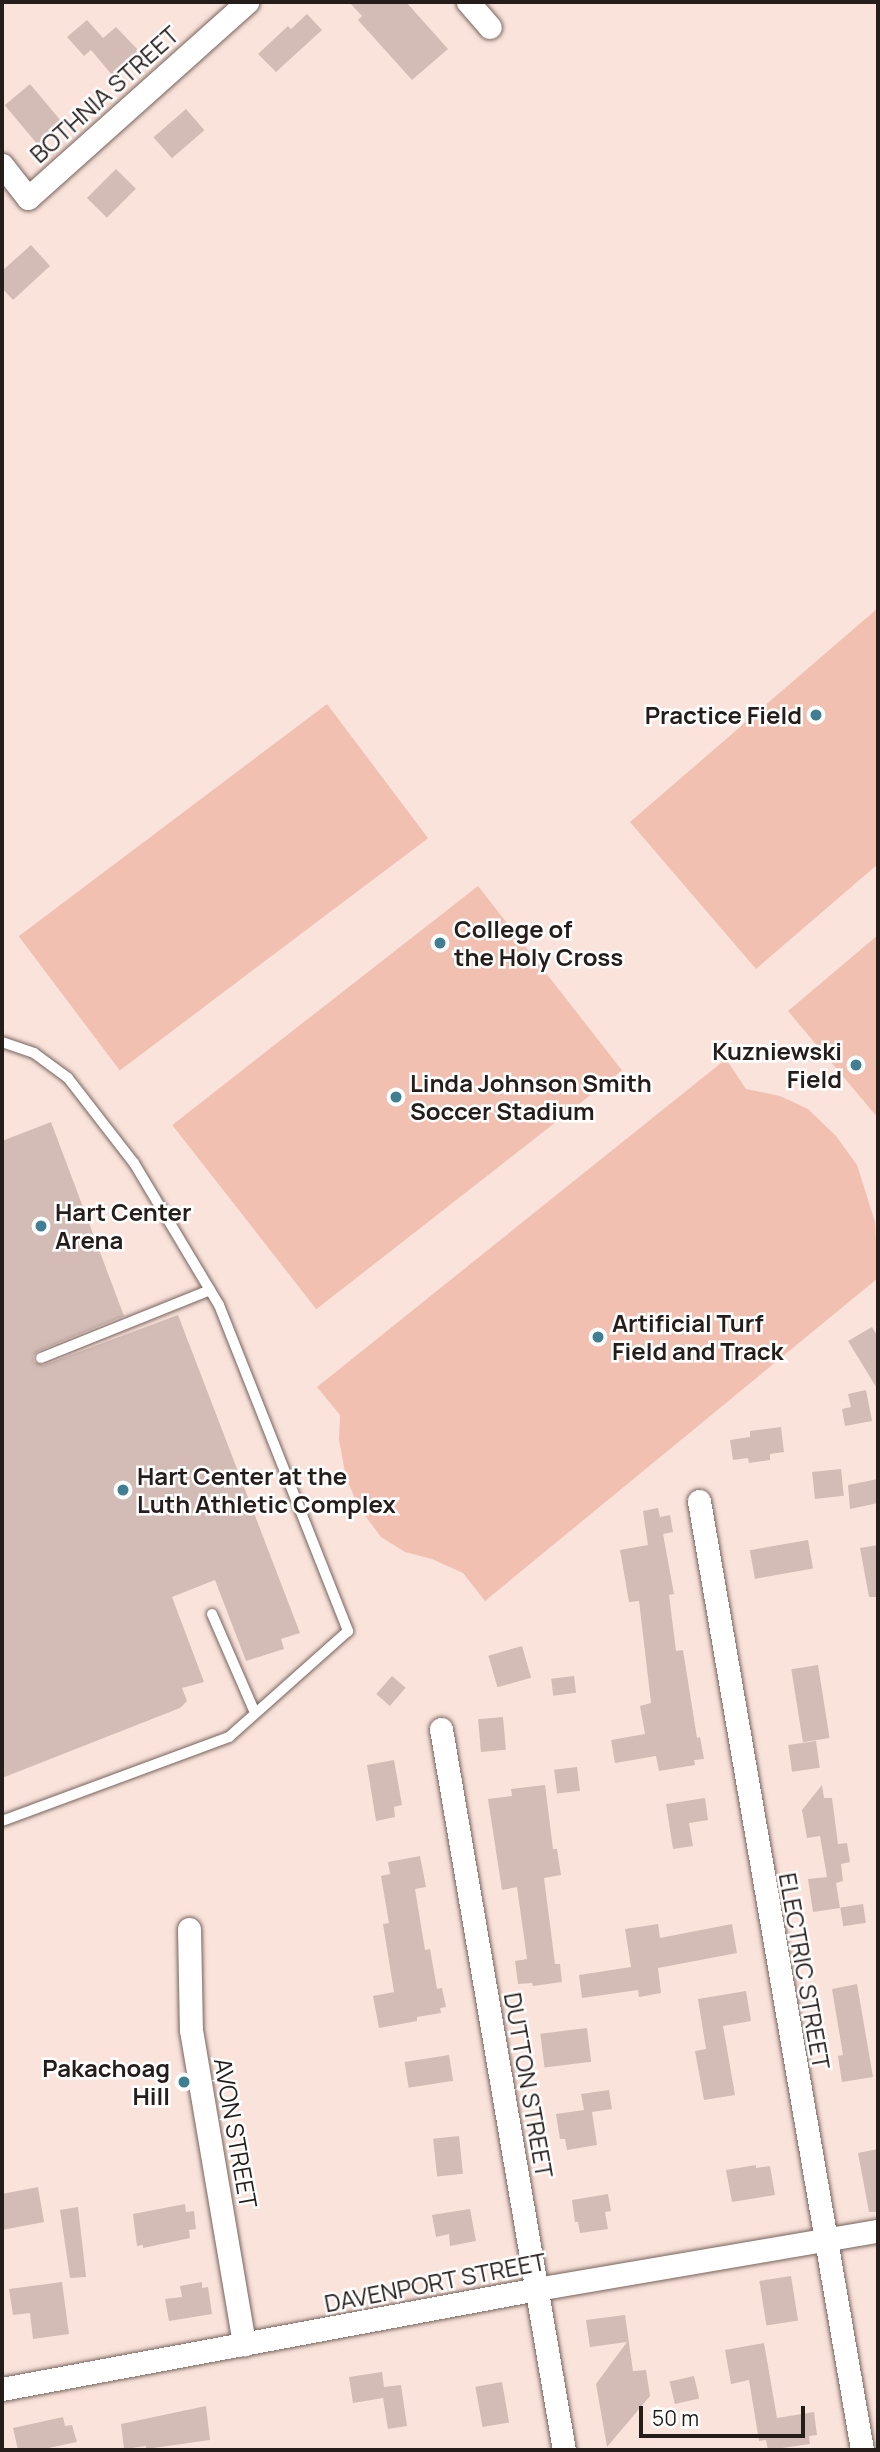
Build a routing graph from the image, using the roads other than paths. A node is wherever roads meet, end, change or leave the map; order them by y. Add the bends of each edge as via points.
1 (247, 2) edge
2 (468, 2) edge
3 (489, 27) dead end
4 (2, 165) edge
5 (2, 1042) edge
6 (210, 1290) junction
7 (41, 1358) dead end
8 (699, 1501) dead end
9 (212, 1614) dead end
10 (255, 1713) junction
11 (441, 1729) dead end
12 (2, 1821) edge
13 (190, 1929) dead end
14 (878, 2231) edge
15 (825, 2240) junction
16 (537, 2289) junction
17 (244, 2345) junction
18 (2, 2389) edge
19 (564, 2450) edge
20 (862, 2450) edge

1 - 4 street, BOTHNIA STREET via 28,198
2 - 3 street
5 - 6 lane via 34,1053 68,1078 134,1163
6 - 7 lane
6 - 10 lane via 348,1631
8 - 15 street, ELECTRIC STREET
9 - 10 lane
10 - 12 lane via 229,1737
11 - 16 street, DUTTON STREET
13 - 17 street, AVON STREET via 191,2030
14 - 15 street, DAVENPORT STREET
15 - 16 street, DAVENPORT STREET
15 - 20 street, ELECTRIC STREET
16 - 17 street, DAVENPORT STREET
16 - 19 street, DUTTON STREET
17 - 18 street, DAVENPORT STREET

